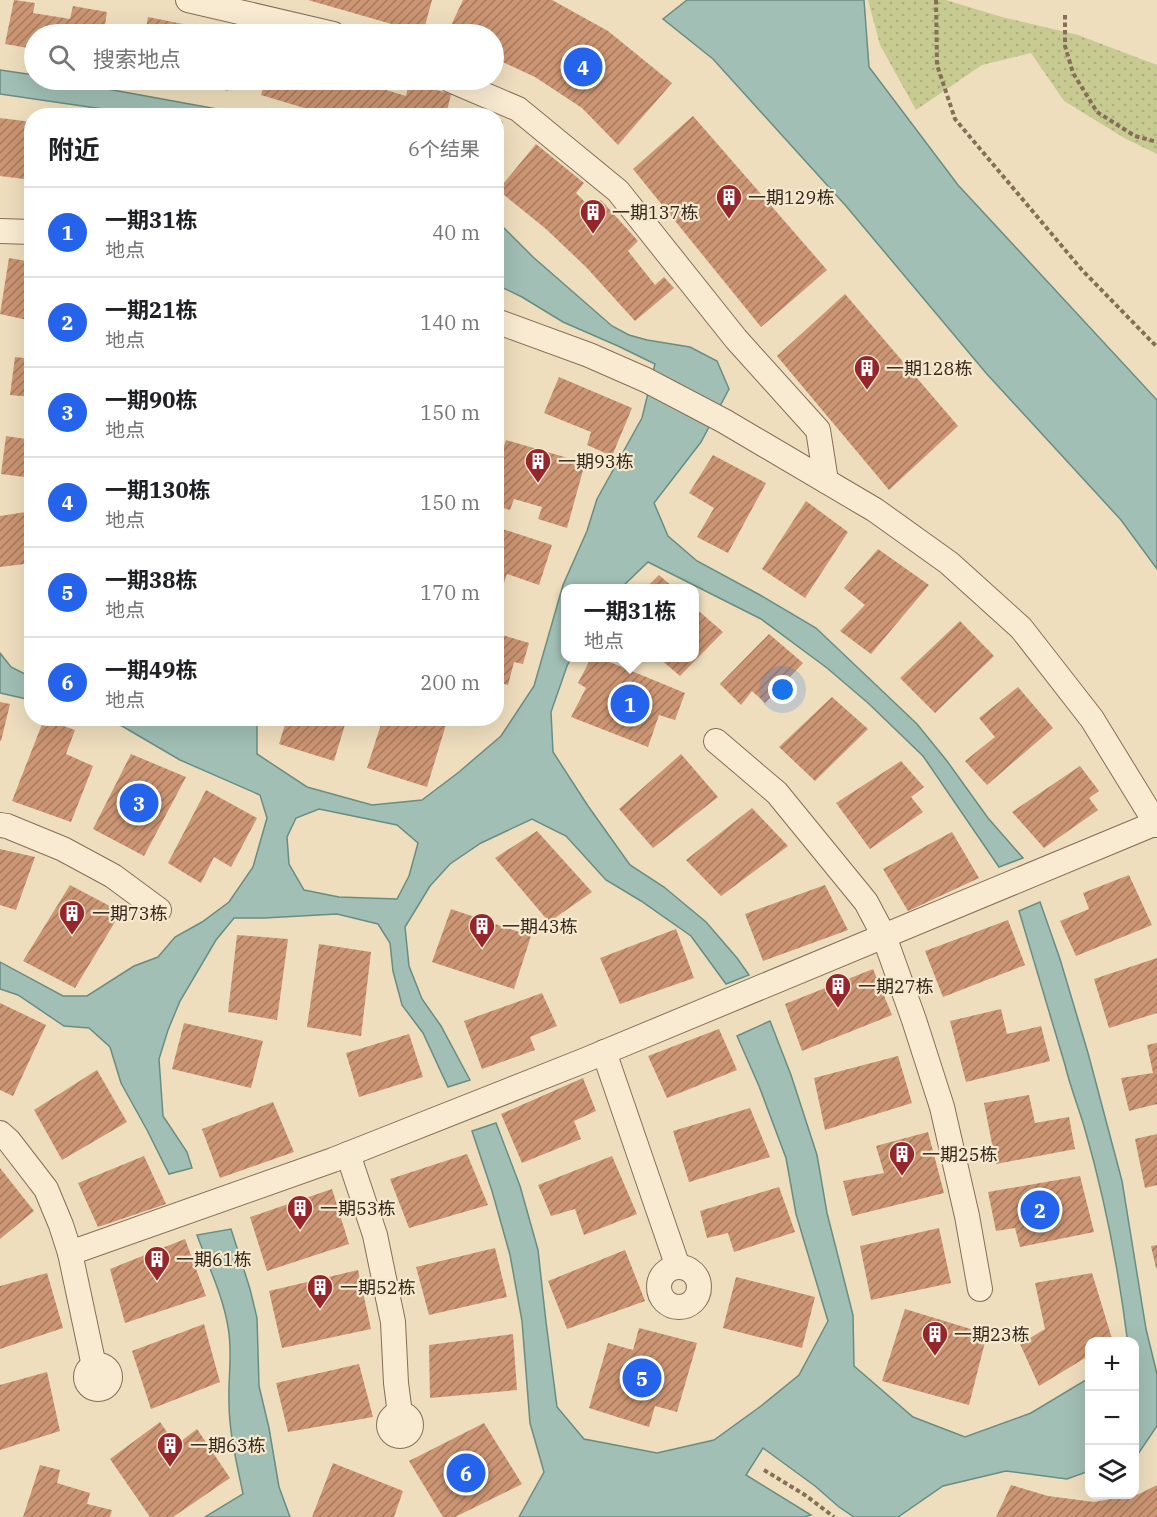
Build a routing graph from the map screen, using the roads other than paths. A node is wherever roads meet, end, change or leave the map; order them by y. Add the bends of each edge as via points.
1 (188, 0) edge
2 (290, 24) edge
3 (473, 90) edge
4 (0, 231) edge
5 (24, 232) edge
6 (504, 330) edge
7 (826, 481) junction
8 (716, 741) dead end
9 (1157, 824) edge
10 (0, 825) edge
11 (159, 909) dead end
12 (884, 936) junction
13 (604, 1052) junction
14 (0, 1133) edge
15 (348, 1154) junction
16 (70, 1253) junction
17 (678, 1268) dead end
18 (980, 1290) dead end
19 (94, 1366) dead end
20 (400, 1414) dead end

1 - 2 street
3 - 7 street via 518,109 618,191 736,339 818,430
4 - 5 street
6 - 7 street via 589,355 646,380
7 - 9 street via 875,510 949,563 1021,628 1092,718
8 - 12 street via 777,793 866,902
9 - 12 street
10 - 11 street via 63,849 113,876
12 - 13 street
12 - 18 street via 942,1107
13 - 15 street
13 - 17 street
14 - 16 street via 46,1189
15 - 16 street
15 - 20 street via 375,1235 393,1322
16 - 19 street

